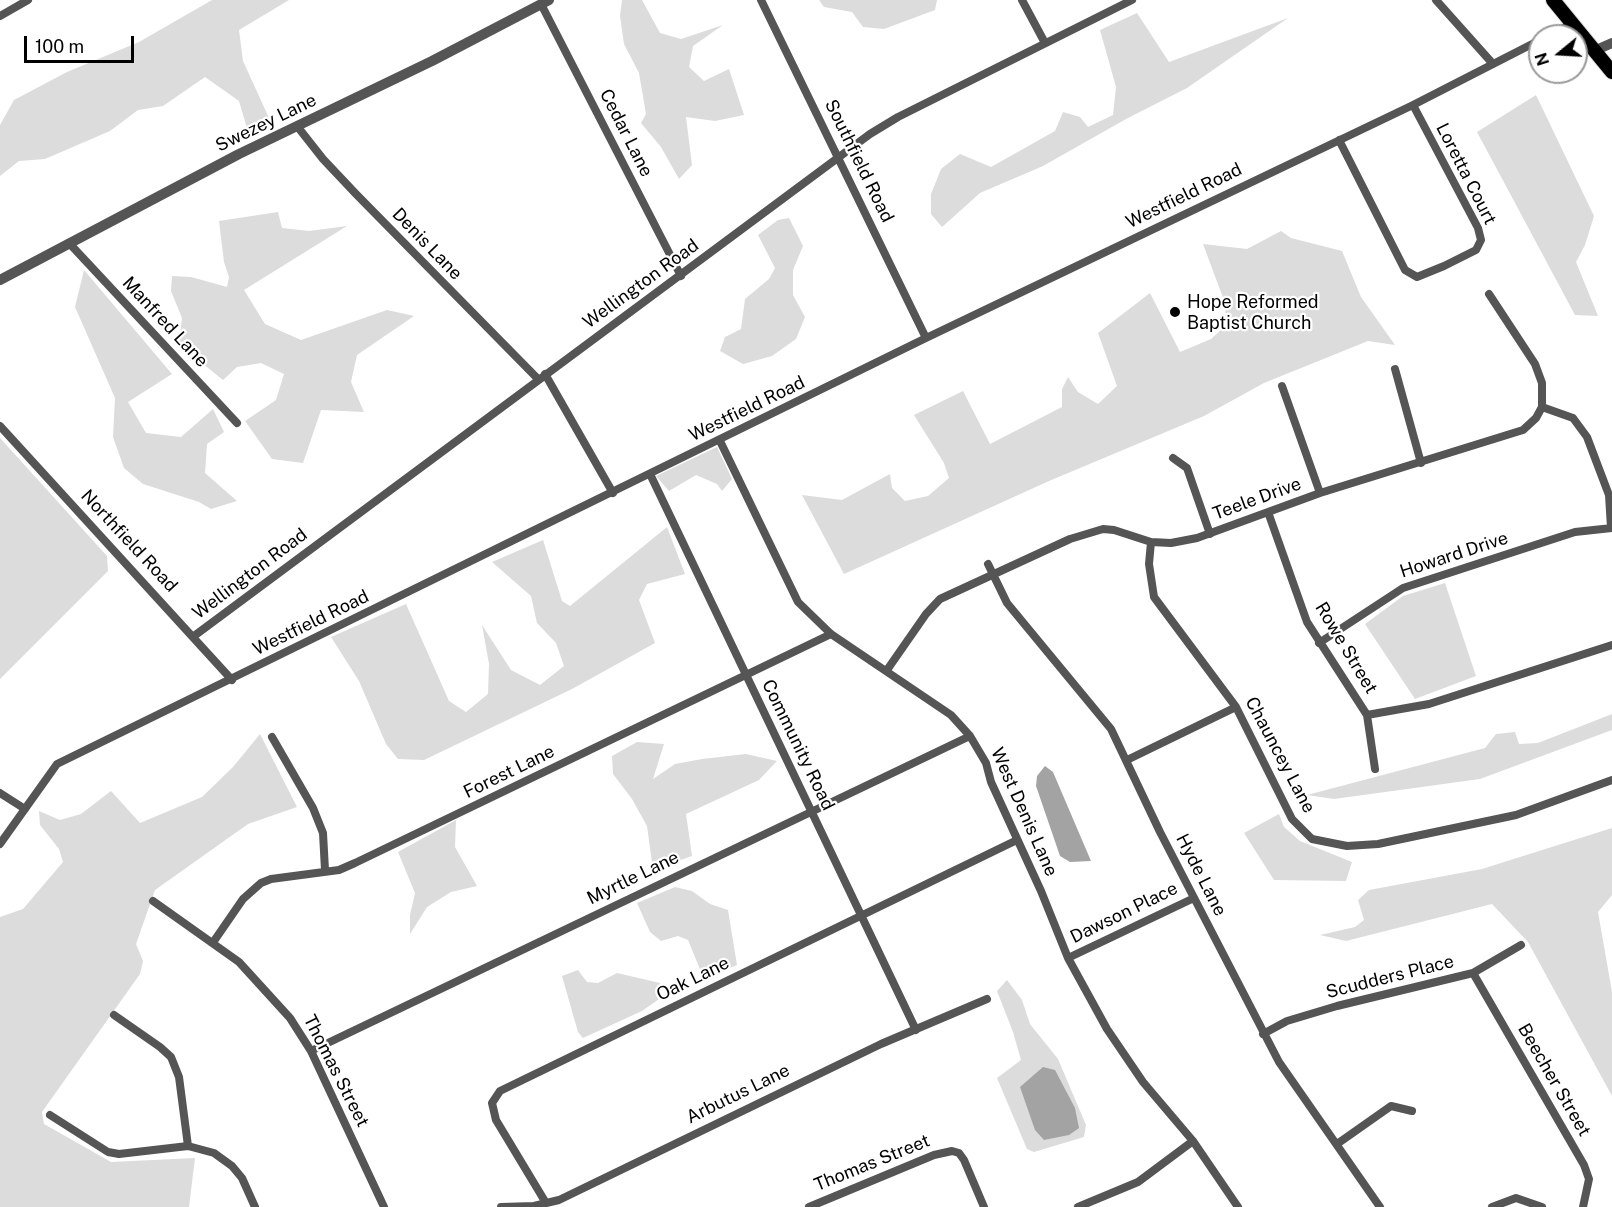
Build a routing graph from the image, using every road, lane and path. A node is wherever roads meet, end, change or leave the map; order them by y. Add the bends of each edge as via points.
1 (28, 0) edge
2 (761, 0) edge
3 (1022, 0) edge
4 (1132, 0) edge
5 (1436, 0) edge
6 (1553, 0) edge
7 (545, 2) edge
8 (0, 16) edge
9 (1573, 23) joint
10 (1045, 43) junction
11 (1612, 43) edge
12 (1528, 46) edge
13 (1596, 50) junction
14 (1493, 64) junction
15 (1612, 72) edge
16 (1413, 105) junction
17 (297, 126) junction
18 (1339, 140) junction
19 (840, 159) junction
20 (69, 243) junction
21 (681, 276) junction
22 (0, 280) edge
23 (1489, 294) dead end
24 (926, 338) junction
25 (1395, 369) dead end
26 (541, 377) junction
27 (1282, 386) dead end
28 (1542, 407) junction
29 (237, 423) dead end
30 (0, 426) edge
31 (720, 441) junction
32 (1173, 458) dead end
33 (1421, 463) junction
34 (650, 474) junction
35 (613, 493) junction
36 (1320, 493) junction
37 (1268, 513) junction
38 (1611, 528) edge
39 (1210, 534) junction
40 (1151, 542) junction
41 (988, 564) dead end
42 (992, 574) junction
43 (831, 634) junction
44 (194, 636) junction
45 (1319, 643) junction
46 (1612, 645) edge
47 (887, 670) junction
48 (747, 676) junction
49 (231, 680) junction
50 (1236, 707) junction
51 (1367, 715) junction
52 (970, 736) junction
53 (272, 737) dead end
54 (1127, 760) junction
55 (1375, 769) dead end
56 (1612, 780) edge
57 (0, 792) edge
58 (25, 809) junction
59 (812, 810) junction
60 (1017, 840) junction
61 (0, 844) edge
62 (325, 870) junction
63 (1194, 898) junction
64 (153, 901) dead end
65 (862, 915) junction
66 (214, 941) junction
67 (1521, 945) dead end
68 (1068, 958) junction
69 (1473, 973) junction
70 (987, 999) dead end
71 (114, 1015) dead end
72 (916, 1030) junction
73 (1263, 1034) junction
74 (311, 1051) junction
75 (1412, 1111) dead end
76 (50, 1115) dead end
77 (1193, 1141) junction
78 (1337, 1144) junction
79 (188, 1146) junction
80 (546, 1203) junction
81 (255, 1207) edge
82 (384, 1207) edge
83 (501, 1207) edge
84 (809, 1207) edge
85 (984, 1207) edge
86 (1078, 1207) edge
87 (1238, 1207) edge
88 (1380, 1207) edge
89 (1492, 1207) edge
90 (1542, 1207) edge
91 (1582, 1207) edge

1 - 8 street
2 - 19 street, Southfield Road
3 - 10 street
4 - 10 street, Wellington Road
5 - 14 street
6 - 9 main road
7 - 17 street, Swezey Lane
7 - 21 street, Cedar Lane
9 - 13 main road
10 - 19 street, Wellington Road via 898,117
11 - 13 street
12 - 14 street, Westfield Road
13 - 15 main road
14 - 16 street, Westfield Road
16 - 18 street, Westfield Road
16 - 18 street, Loretta Court via 1481,240 1476,250 1429,273 1414,276 1405,270
17 - 20 street, Swezey Lane
17 - 26 street, Denis Lane via 329,166
18 - 24 street, Westfield Road
19 - 21 street, Wellington Road
19 - 24 street, Southfield Road
20 - 22 street, Swezey Lane
20 - 29 street, Manfred Lane
21 - 26 street, Wellington Road
23 - 28 street via 1535,364 1542,383
24 - 31 street, Westfield Road
25 - 33 street
26 - 35 street, Denis Lane
26 - 44 street, Wellington Road
27 - 36 street
28 - 33 street, Teele Drive via 1530,424 1515,435
28 - 38 street via 1574,418 1587,437 1608,495
30 - 44 street, Northfield Road
31 - 34 street, Westfield Road
31 - 43 street, West Denis Lane via 798,602
32 - 39 street via 1187,468
33 - 36 street, Teele Drive
34 - 35 street, Westfield Road
34 - 48 street, Community Road
35 - 49 street, Westfield Road
36 - 37 street, Teele Drive
37 - 39 street, Teele Drive
37 - 45 street, Rowe Street via 1306,622
38 - 45 street, Howard Drive via 1575,532 1403,588
39 - 40 street, Teele Drive via 1178,542
40 - 42 street, Teele Drive via 1103,529 1070,538
40 - 50 street, Chauncey Lane via 1149,564 1154,597
41 - 42 street, Hyde Lane
42 - 47 street, Teele Drive via 940,599
42 - 54 street, Hyde Lane via 1007,603 1111,729
43 - 47 street, West Denis Lane
43 - 48 street, Forest Lane
44 - 49 street, Northfield Road
45 - 51 street, Rowe Street
46 - 51 street via 1429,705
47 - 52 street, West Denis Lane via 951,715
48 - 59 street, Community Road
48 - 62 street, Forest Lane via 356,863 339,870
49 - 58 street, Westfield Road via 57,764
50 - 54 street
50 - 56 street, Chauncey Lane via 1292,819 1312,839 1347,846 1377,844 1516,815
51 - 55 street, Rowe Street
52 - 59 street, Myrtle Lane
52 - 60 street, West Denis Lane via 986,764
53 - 62 street via 323,833
54 - 63 street, Hyde Lane
57 - 58 street
58 - 61 street, Westfield Road
59 - 65 street, Community Road
59 - 74 street, Myrtle Lane
60 - 65 street, Oak Lane
60 - 68 street, West Denis Lane
62 - 66 street, Forest Lane via 261,883 243,899
63 - 68 street, Dawson Place
63 - 73 street, Hyde Lane
64 - 66 street, Thomas Street
65 - 72 street, Community Road
65 - 80 street, Oak Lane via 500,1091 492,1103 496,1120
66 - 74 street, Thomas Street via 276,1000
67 - 69 street, Scudders Place
68 - 77 street, West Denis Lane via 1107,1029 1143,1082
69 - 73 street, Scudders Place via 1337,1006 1287,1021
69 - 91 street, Beecher Street via 1584,1165 1589,1179
70 - 72 street, Arbutus Lane
71 - 79 street via 171,1057 179,1077
72 - 80 street, Arbutus Lane
73 - 78 street, Hyde Lane
74 - 82 street, Thomas Street
75 - 78 street via 1391,1106
76 - 79 street via 108,1152
77 - 86 street via 1138,1182
77 - 87 street, West Denis Lane
78 - 88 street, Hyde Lane
79 - 81 street via 214,1153 232,1166
80 - 83 street, Arbutus Lane
84 - 85 street, Thomas Street via 952,1151 964,1160
89 - 90 street via 1516,1198

